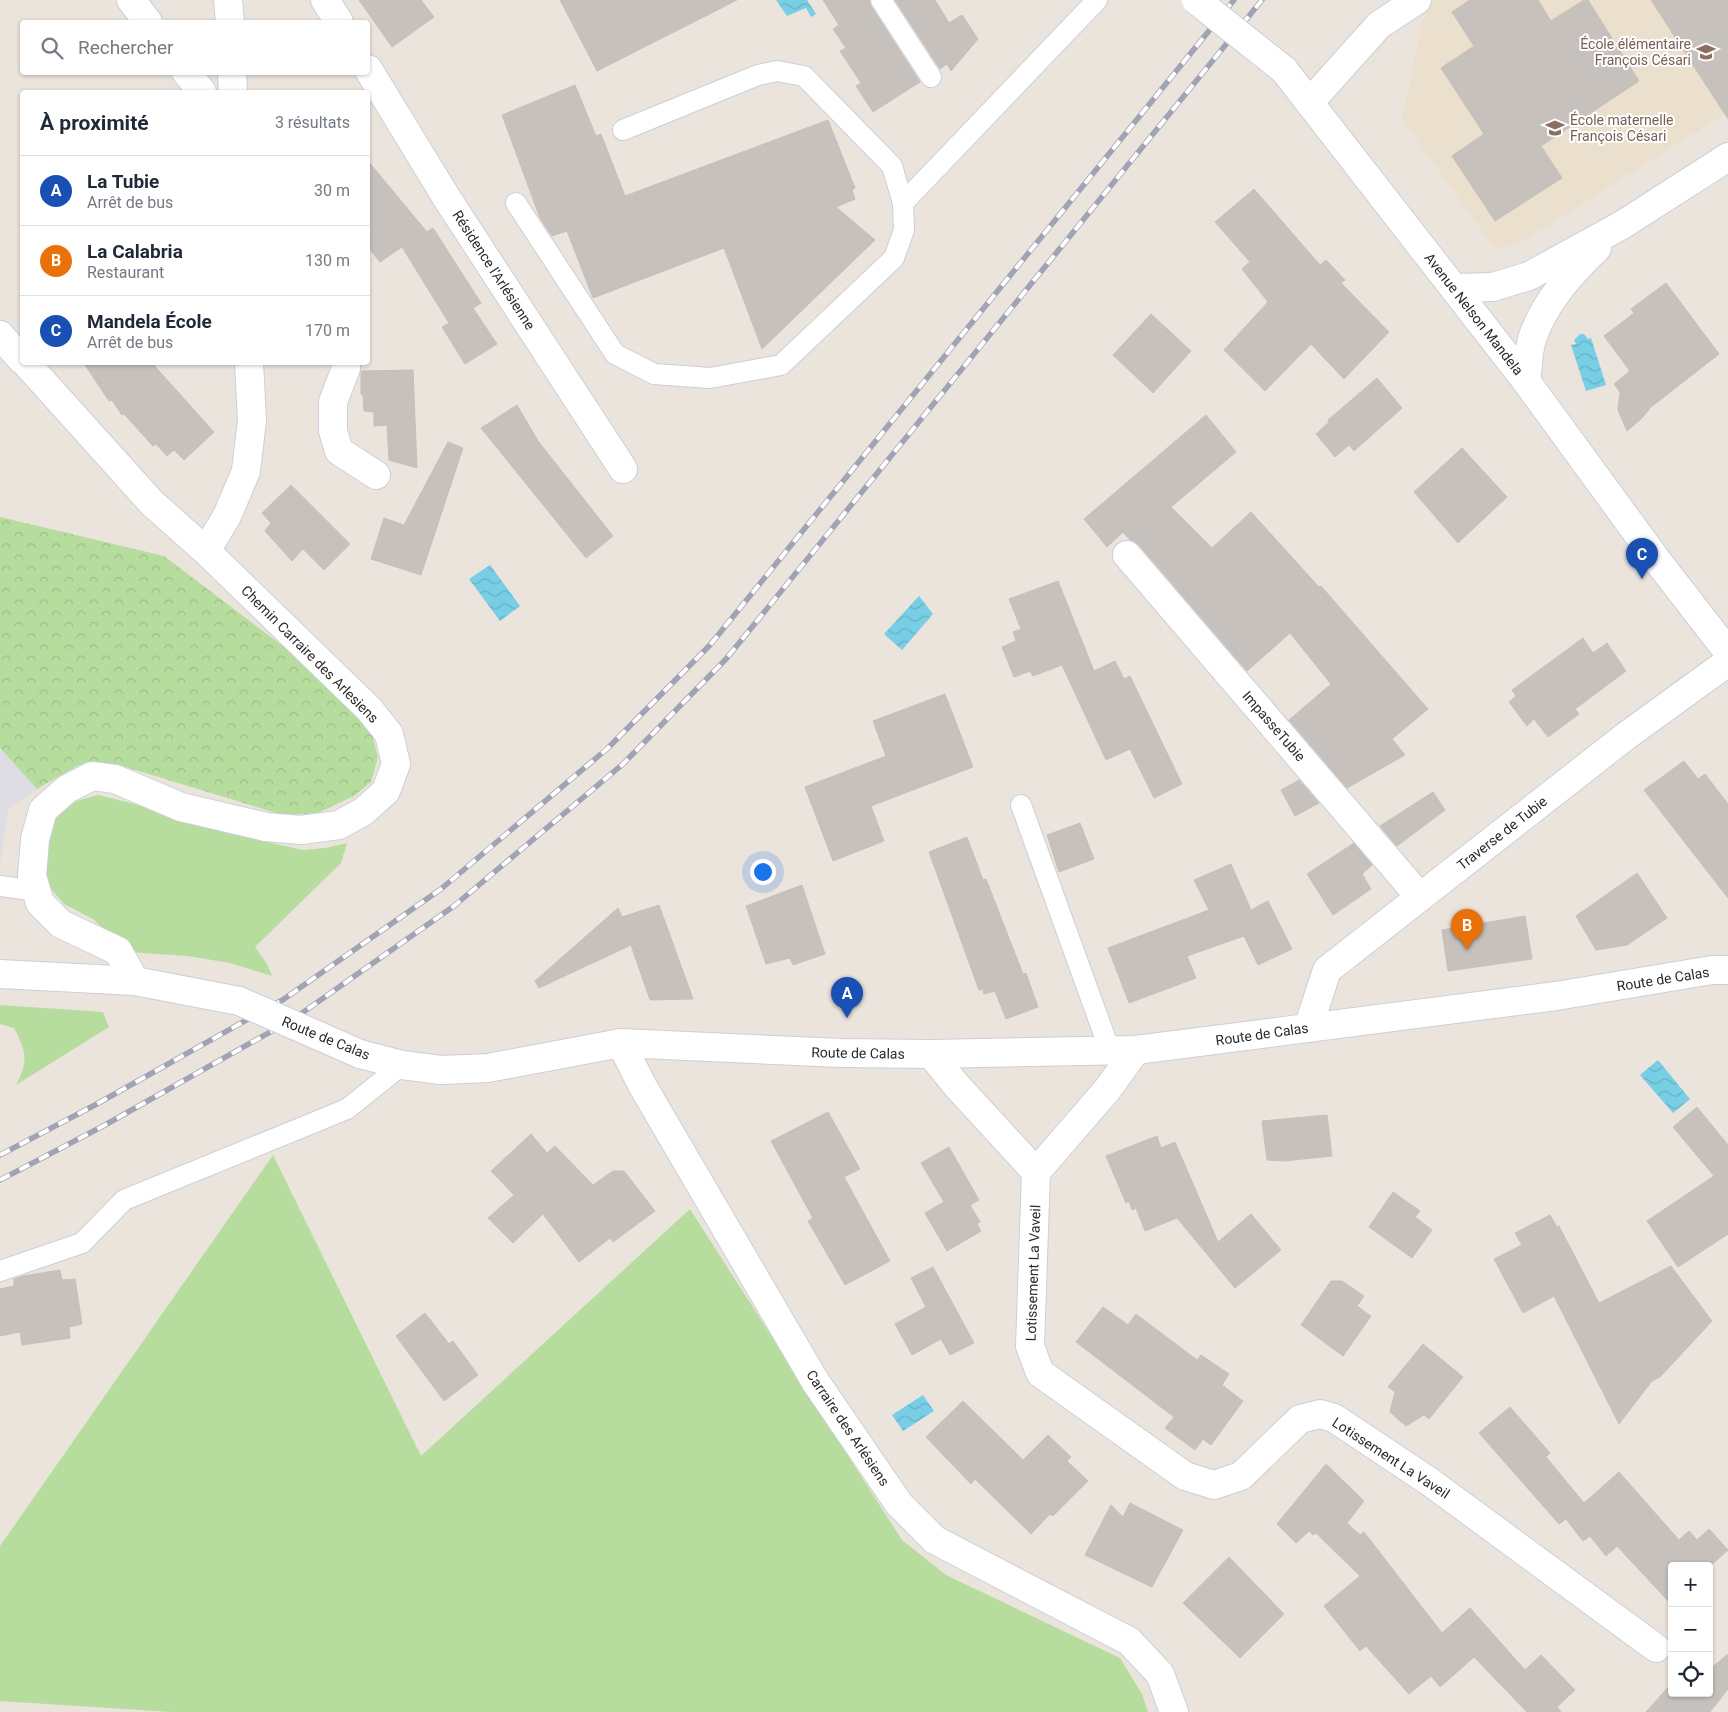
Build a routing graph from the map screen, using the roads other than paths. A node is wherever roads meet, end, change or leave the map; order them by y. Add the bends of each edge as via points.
1 (131, 0) edge
2 (228, 0) edge
3 (325, 0) edge
4 (881, 0) edge
5 (1096, 0) edge
6 (1196, 0) edge
7 (1417, 0) edge
8 (146, 20) edge
9 (230, 20) edge
10 (338, 20) edge
11 (370, 72) edge
12 (188, 75) edge
13 (232, 75) edge
14 (931, 77) dead end
15 (200, 90) edge
16 (233, 90) edge
17 (1310, 102) junction
18 (623, 130) dead end
19 (1728, 157) edge
20 (516, 203) dead end
21 (903, 203) junction
22 (1622, 225) junction
23 (1454, 288) junction
24 (0, 335) edge
25 (20, 357) edge
26 (28, 365) edge
27 (249, 365) edge
28 (346, 365) edge
29 (1526, 381) junction
30 (623, 469) dead end
31 (376, 475) dead end
32 (206, 551) junction
33 (1127, 555) dead end
34 (1728, 652) edge
35 (1728, 662) edge
36 (1021, 804) dead end
37 (0, 886) edge
38 (37, 891) junction
39 (1420, 897) junction
40 (1728, 970) edge
41 (0, 974) edge
42 (135, 981) junction
43 (1308, 1028) junction
44 (621, 1043) junction
45 (1123, 1051) junction
46 (931, 1054) junction
47 (402, 1065) junction
48 (1036, 1172) junction
49 (0, 1271) edge
50 (1656, 1648) dead end
51 (1174, 1712) edge

1 - 8 street
2 - 9 street
3 - 10 street
4 - 14 lane
5 - 21 lane
6 - 17 street, Avenue Nelson Mandela, bridge via 1284,70
7 - 17 street via 1378,25
11 - 30 street, Résidence l'Arlésienne via 448,200
12 - 15 street
13 - 16 street
17 - 23 street, Avenue Nelson Mandela
18 - 21 lane via 758,75 777,71 804,76 892,166
19 - 22 street
20 - 21 lane via 615,354 654,374 710,378 782,365 894,258 904,230
22 - 23 street via 1529,276 1494,287
22 - 29 street via 1579,266 1549,302 1532,340
23 - 29 street, Avenue Nelson Mandela
24 - 25 street, Chemin Carraire des Arlesiens
26 - 32 street, Chemin Carraire des Arlesiens via 152,503
27 - 32 street via 252,420 246,471 227,516
28 - 31 street via 332,402 333,431 339,451
29 - 34 street, Avenue Nelson Mandela
32 - 38 street, Chemin Carraire des Arlesiens via 369,709 389,734 396,764 386,791 364,811 339,826 301,830 266,827 181,807 115,779 92,776 67,789 43,810 34,839 32,876
33 - 39 street, ImpasseTubie
35 - 39 street, Traverse de Tubie via 1626,736
36 - 45 lane
37 - 38 lane
38 - 42 street, Chemin Carraire des Arlesiens via 40,903 61,924 118,951
39 - 43 street, Traverse de Tubie via 1327,970
40 - 43 street, Route de Calas
41 - 42 street, Route de Calas
42 - 47 street, Route de Calas, bridge via 239,1001 360,1054
43 - 45 street, Route de Calas
44 - 46 street, Route de Calas
44 - 47 street, Route de Calas via 488,1068 441,1070
44 - 51 street, Carraire des Arlésiens via 642,1085 815,1382 899,1504 935,1540 1128,1641 1160,1674
45 - 46 street, Route de Calas
45 - 48 street via 1107,1090
46 - 48 street
47 - 49 lane via 347,1109 124,1200 82,1243
48 - 50 street, Lotissement La Vaveil via 1030,1346 1040,1373 1184,1476 1214,1485 1241,1476 1300,1419 1320,1414 1334,1418 1430,1482

